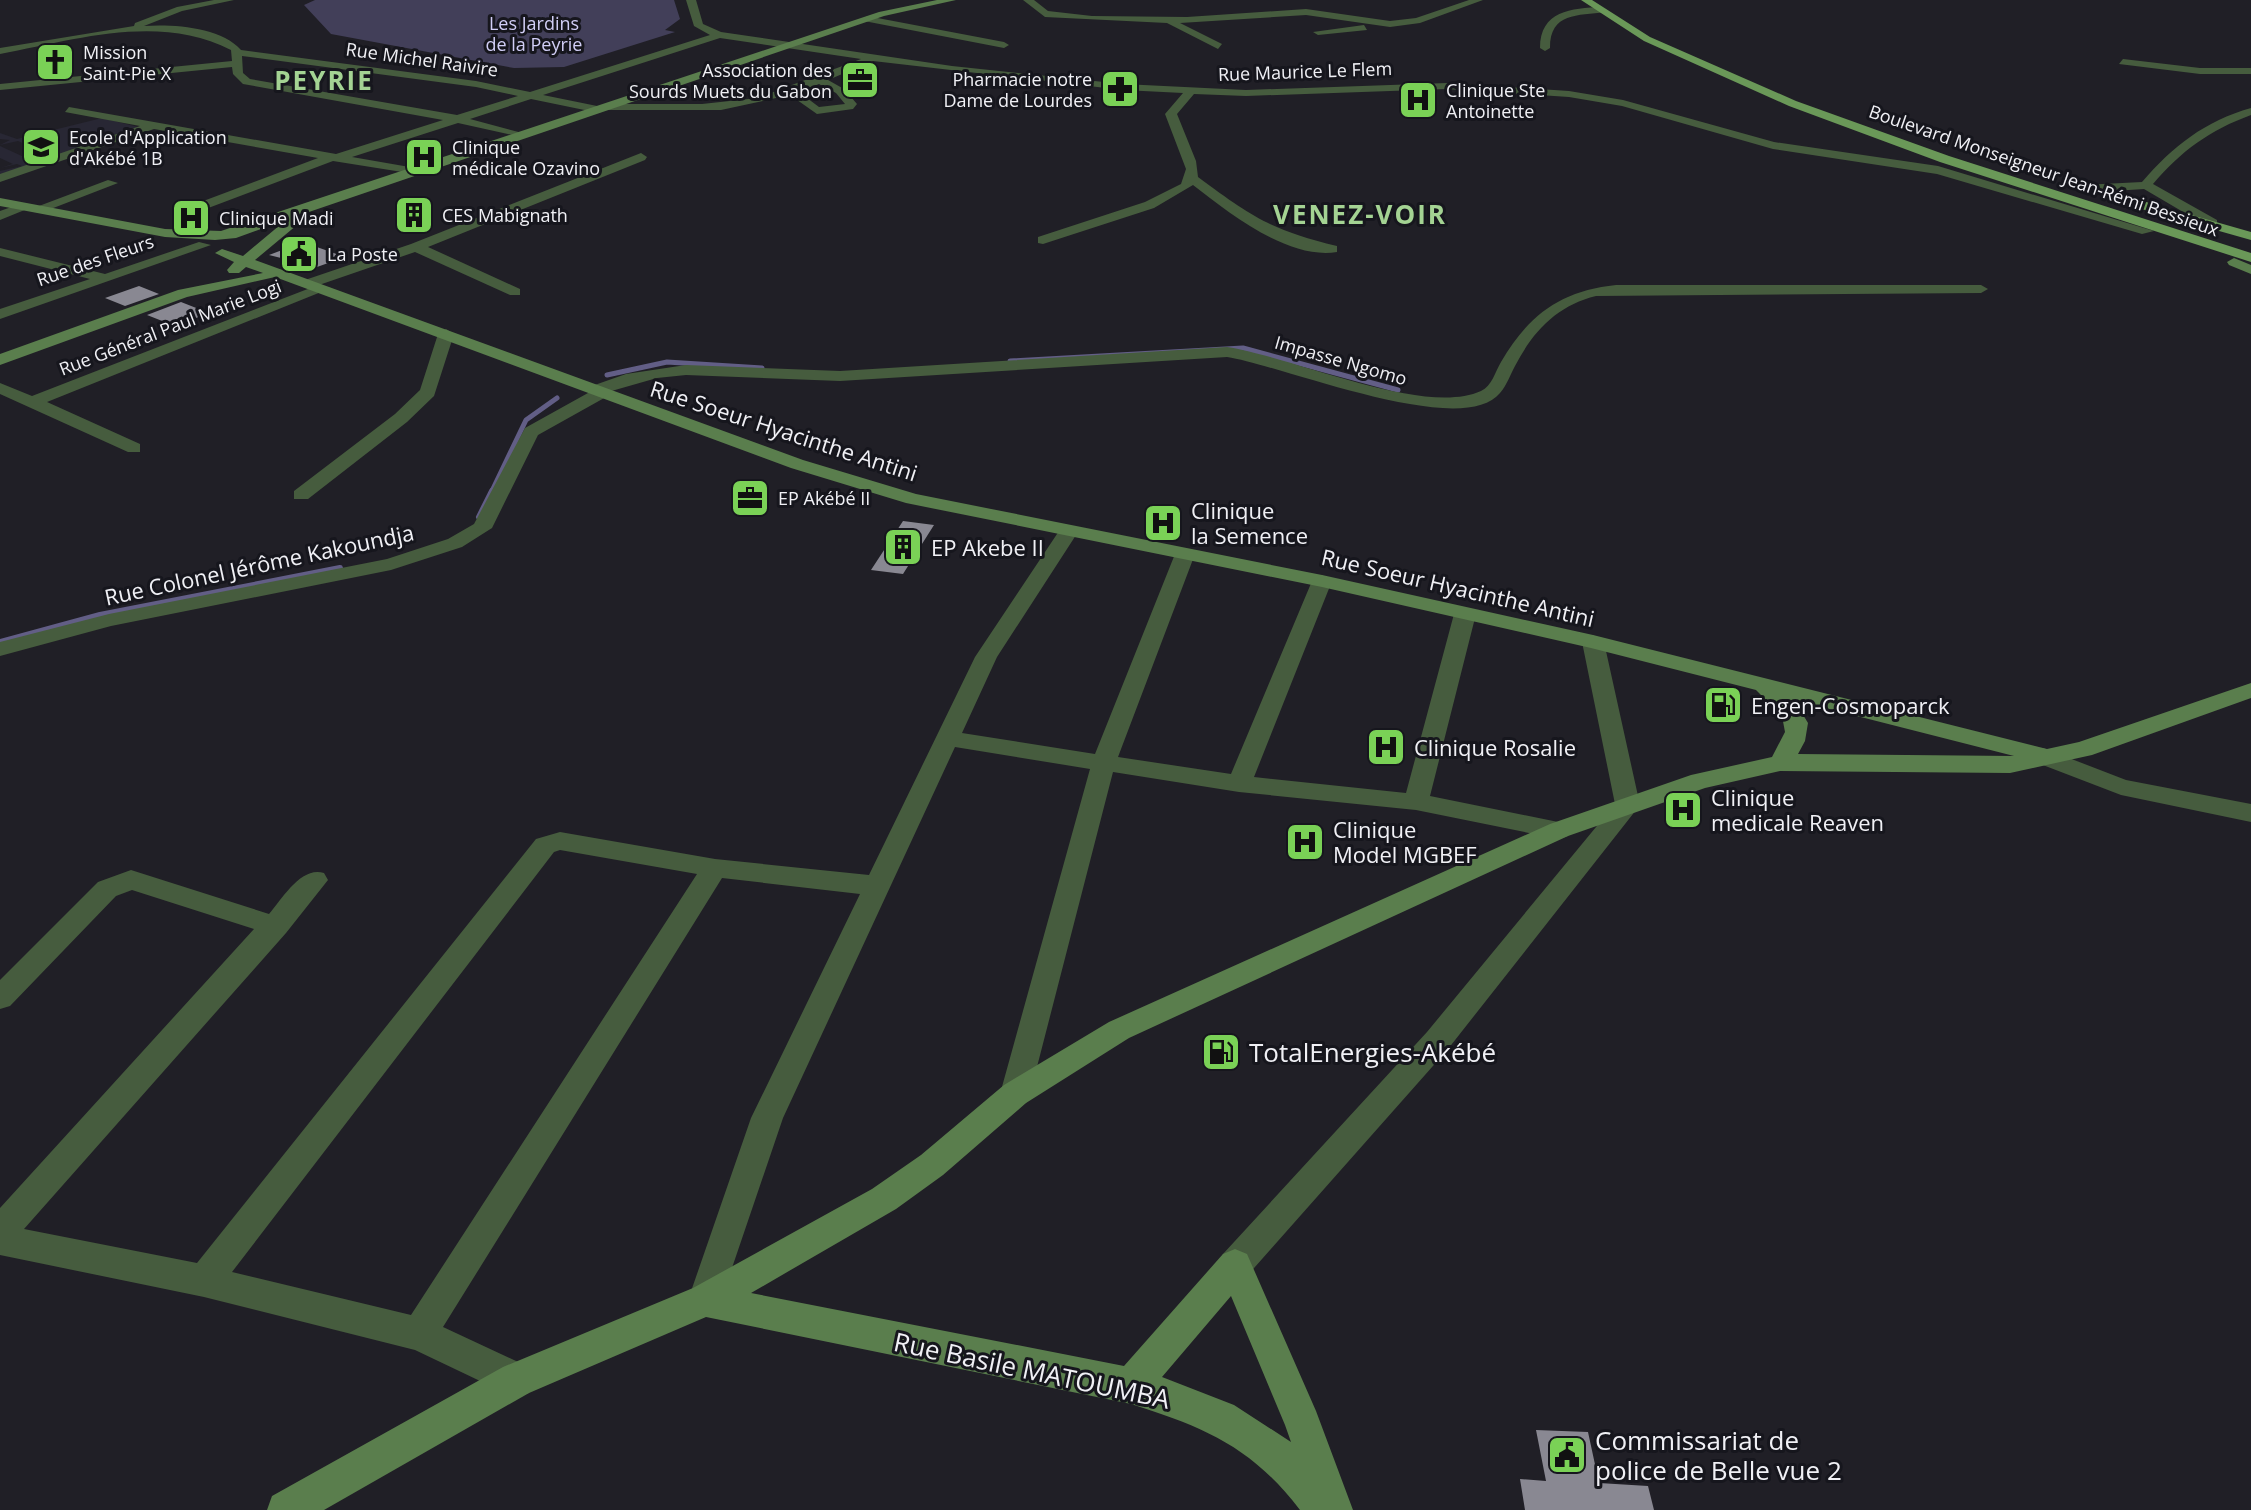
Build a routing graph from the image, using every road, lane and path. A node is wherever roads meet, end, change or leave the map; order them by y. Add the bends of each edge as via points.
1 (229, 0) edge
2 (691, 0) edge
3 (951, 0) edge
4 (1028, 0) edge
5 (1478, 0) edge
6 (1586, 0) edge
7 (934, 1) edge
8 (196, 2) edge
9 (1602, 10) junction
10 (867, 19) junction
11 (1169, 21) junction
12 (1390, 24) junction
13 (133, 29) junction
14 (1318, 32) dead end
15 (719, 35) junction
16 (785, 46) junction
17 (1218, 46) dead end
18 (1545, 48) dead end
19 (0, 51) edge
20 (185, 55) dead end
21 (238, 58) junction
22 (873, 58) junction
23 (2123, 62) dead end
24 (181, 69) junction
25 (952, 69) junction
26 (2251, 71) edge
27 (818, 79) junction
28 (0, 87) edge
29 (790, 90) junction
30 (1191, 91) junction
31 (533, 94) junction
32 (603, 108) junction
33 (69, 110) dead end
34 (2251, 113) edge
35 (1827, 114) junction
36 (458, 119) junction
37 (149, 125) junction
38 (522, 136) junction
39 (334, 157) junction
40 (641, 157) dead end
41 (417, 172) junction
42 (2021, 174) junction
43 (0, 178) edge
44 (1192, 178) junction
45 (112, 183) dead end
46 (2146, 185) junction
47 (2005, 189) junction
48 (2083, 189) junction
49 (330, 201) junction
50 (0, 202) edge
51 (203, 206) dead end
52 (2094, 206) junction
53 (32, 208) junction
54 (2115, 210) junction
55 (2144, 212) junction
56 (2186, 215) junction
57 (0, 216) edge
58 (2212, 223) junction
59 (2147, 231) junction
60 (2251, 236) edge
61 (227, 240) junction
62 (1043, 240) dead end
63 (265, 245) junction
64 (416, 247) junction
65 (2251, 247) edge
66 (1332, 249) dead end
67 (0, 252) edge
68 (2251, 258) edge
69 (243, 263) junction
70 (2251, 268) edge
71 (278, 274) junction
72 (105, 278) junction
73 (317, 286) junction
74 (205, 288) junction
75 (1981, 289) dead end
76 (515, 292) dead end
77 (183, 293) junction
78 (0, 314) edge
79 (446, 334) junction
80 (0, 360) edge
81 (0, 388) edge
82 (598, 392) junction
83 (30, 403) junction
84 (134, 448) dead end
85 (301, 495) dead end
86 (1068, 532) junction
87 (1185, 554) junction
88 (1322, 581) junction
89 (1465, 614) junction
90 (1593, 642) junction
91 (0, 649) edge
92 (1759, 684) junction
93 (2251, 690) edge
94 (950, 739) junction
95 (2043, 756) junction
96 (1780, 763) junction
97 (1103, 765) junction
98 (1239, 784) junction
99 (1416, 802) junction
100 (1628, 805) junction
101 (2251, 813) edge
102 (1559, 830) junction
103 (715, 868) junction
104 (315, 880) dead end
105 (877, 886) junction
106 (276, 926) junction
107 (0, 998) edge
108 (1015, 1094) junction
109 (0, 1232) edge
110 (0, 1240) edge
111 (1235, 1265) junction
112 (204, 1281) junction
113 (705, 1300) junction
114 (419, 1334) junction
115 (516, 1380) junction
116 (1131, 1386) junction
117 (286, 1510) edge
118 (1322, 1510) edge
119 (1334, 1510) edge

1 - 8 street
2 - 15 street via 699,26
3 - 7 main road
4 - 11 street via 1040,12 1053,15
5 - 12 street via 1417,21
6 - 9 main road, Boulevard Monseigneur Jean-Rémi Bessieux
7 - 10 main road
8 - 13 street
9 - 18 street via 1556,16 1548,24
9 - 35 main road, Boulevard Monseigneur Jean-Rémi Bessieux via 1668,49
10 - 16 main road
10 - 25 street via 1004,45
11 - 12 street via 1306,12
11 - 17 street
12 - 14 street
13 - 19 street
13 - 21 street via 192,33 226,43
15 - 16 street, Rue Maurice Le Flem
15 - 31 street
16 - 22 street, Rue Maurice Le Flem
16 - 32 main road
20 - 24 street
21 - 24 street
21 - 31 street, Rue Michel Raivire
21 - 36 street via 241,78 257,85
22 - 25 street, Rue Maurice Le Flem
22 - 27 street, Rue Michel Raivire
23 - 26 street
24 - 28 street
25 - 30 street, Rue Maurice Le Flem
27 - 29 street, Rue Michel Raivire
27 - 29 street via 853,106 817,111
29 - 32 street, Rue Michel Raivire via 733,105
30 - 44 street via 1171,118
30 - 47 street, Rue Maurice Le Flem via 1447,86 1569,94 1634,106 1751,141 1912,164
31 - 32 street, Rue Michel Raivire
31 - 36 street
32 - 38 main road
33 - 37 street
34 - 46 street via 2231,117 2174,152
35 - 42 main road, Boulevard Monseigneur Jean-Rémi Bessieux
35 - 52 main road, Boulevard Monseigneur Jean-Rémi Bessieux
36 - 38 street
36 - 39 street
37 - 39 street
37 - 43 street
38 - 41 main road
39 - 41 street
39 - 51 street
40 - 64 street, Rue Général Paul Marie Logi
41 - 49 main road
42 - 48 main road
42 - 55 main road, Boulevard Monseigneur Jean-Rémi Bessieux
44 - 62 street via 1167,198
44 - 66 street via 1262,231
45 - 53 street
46 - 48 street
46 - 58 street
47 - 52 main road
47 - 59 street, Rue Maurice Le Flem
48 - 56 main road
49 - 61 main road
49 - 63 main road via 302,215
50 - 53 main road
52 - 54 main road
53 - 57 street
53 - 61 main road
54 - 55 main road
54 - 59 main road
54 - 68 main road, Boulevard Monseigneur Jean-Rémi Bessieux
55 - 56 main road
55 - 65 main road, Boulevard Monseigneur Jean-Rémi Bessieux
56 - 58 main road
58 - 60 main road
59 - 70 main road
61 - 63 main road
61 - 63 main road via 245,251
61 - 69 main road, Rue Soeur Hyacinthe Antini
61 - 72 street, Rue des Fleurs
61 - 77 main road via 215,270
63 - 69 main road
63 - 71 main road via 261,262
64 - 73 street, Rue Général Paul Marie Logi
64 - 76 street
67 - 72 street
69 - 71 main road, Rue Soeur Hyacinthe Antini
69 - 74 main road
71 - 73 main road, Rue Soeur Hyacinthe Antini
71 - 74 main road
72 - 78 street, Rue des Fleurs
73 - 79 main road, Rue Soeur Hyacinthe Antini
73 - 83 street, Rue Général Paul Marie Logi
74 - 77 main road
75 - 82 street, Impasse Ngomo via 1580,293 1552,307 1490,394 1454,404 1389,396 1276,360 1210,352 839,376 678,368 630,377
77 - 80 main road
79 - 82 main road, Rue Soeur Hyacinthe Antini
79 - 85 street via 428,392
81 - 83 street
82 - 86 main road, Rue Soeur Hyacinthe Antini via 880,490
82 - 91 street, Rue Colonel Jérôme Kakoundja via 531,432 482,528 455,543 391,564 109,620
83 - 84 street
86 - 87 main road, Rue Soeur Hyacinthe Antini
86 - 94 street via 986,657
87 - 88 main road, Rue Soeur Hyacinthe Antini
87 - 97 street
88 - 89 main road, Rue Soeur Hyacinthe Antini
88 - 98 street
89 - 90 main road, Rue Soeur Hyacinthe Antini
89 - 99 street
90 - 92 main road, Rue Soeur Hyacinthe Antini
90 - 100 street
92 - 95 main road, Rue Soeur Hyacinthe Antini
92 - 96 main road via 1780,699 1799,727
93 - 95 main road via 2084,749
94 - 97 street
94 - 105 street
95 - 96 main road via 2010,765
95 - 101 street via 2121,787
96 - 100 main road
97 - 98 street
97 - 108 street
98 - 99 street
99 - 102 street
100 - 102 main road
100 - 111 street via 1419,1062
102 - 108 main road via 1162,1008
103 - 105 street
103 - 112 street via 560,841 540,849
103 - 114 street
104 - 106 street
105 - 113 street via 767,1118
106 - 107 street via 131,880 121,882 107,889
106 - 109 street
108 - 113 main road via 884,1199
110 - 112 street
111 - 116 main road
111 - 119 main road
112 - 114 street
113 - 115 main road
113 - 116 main road, Rue Basile MATOUMBA
114 - 115 street
115 - 117 main road
116 - 118 main road, Rue Basile MATOUMBA via 1236,1423 1279,1455

